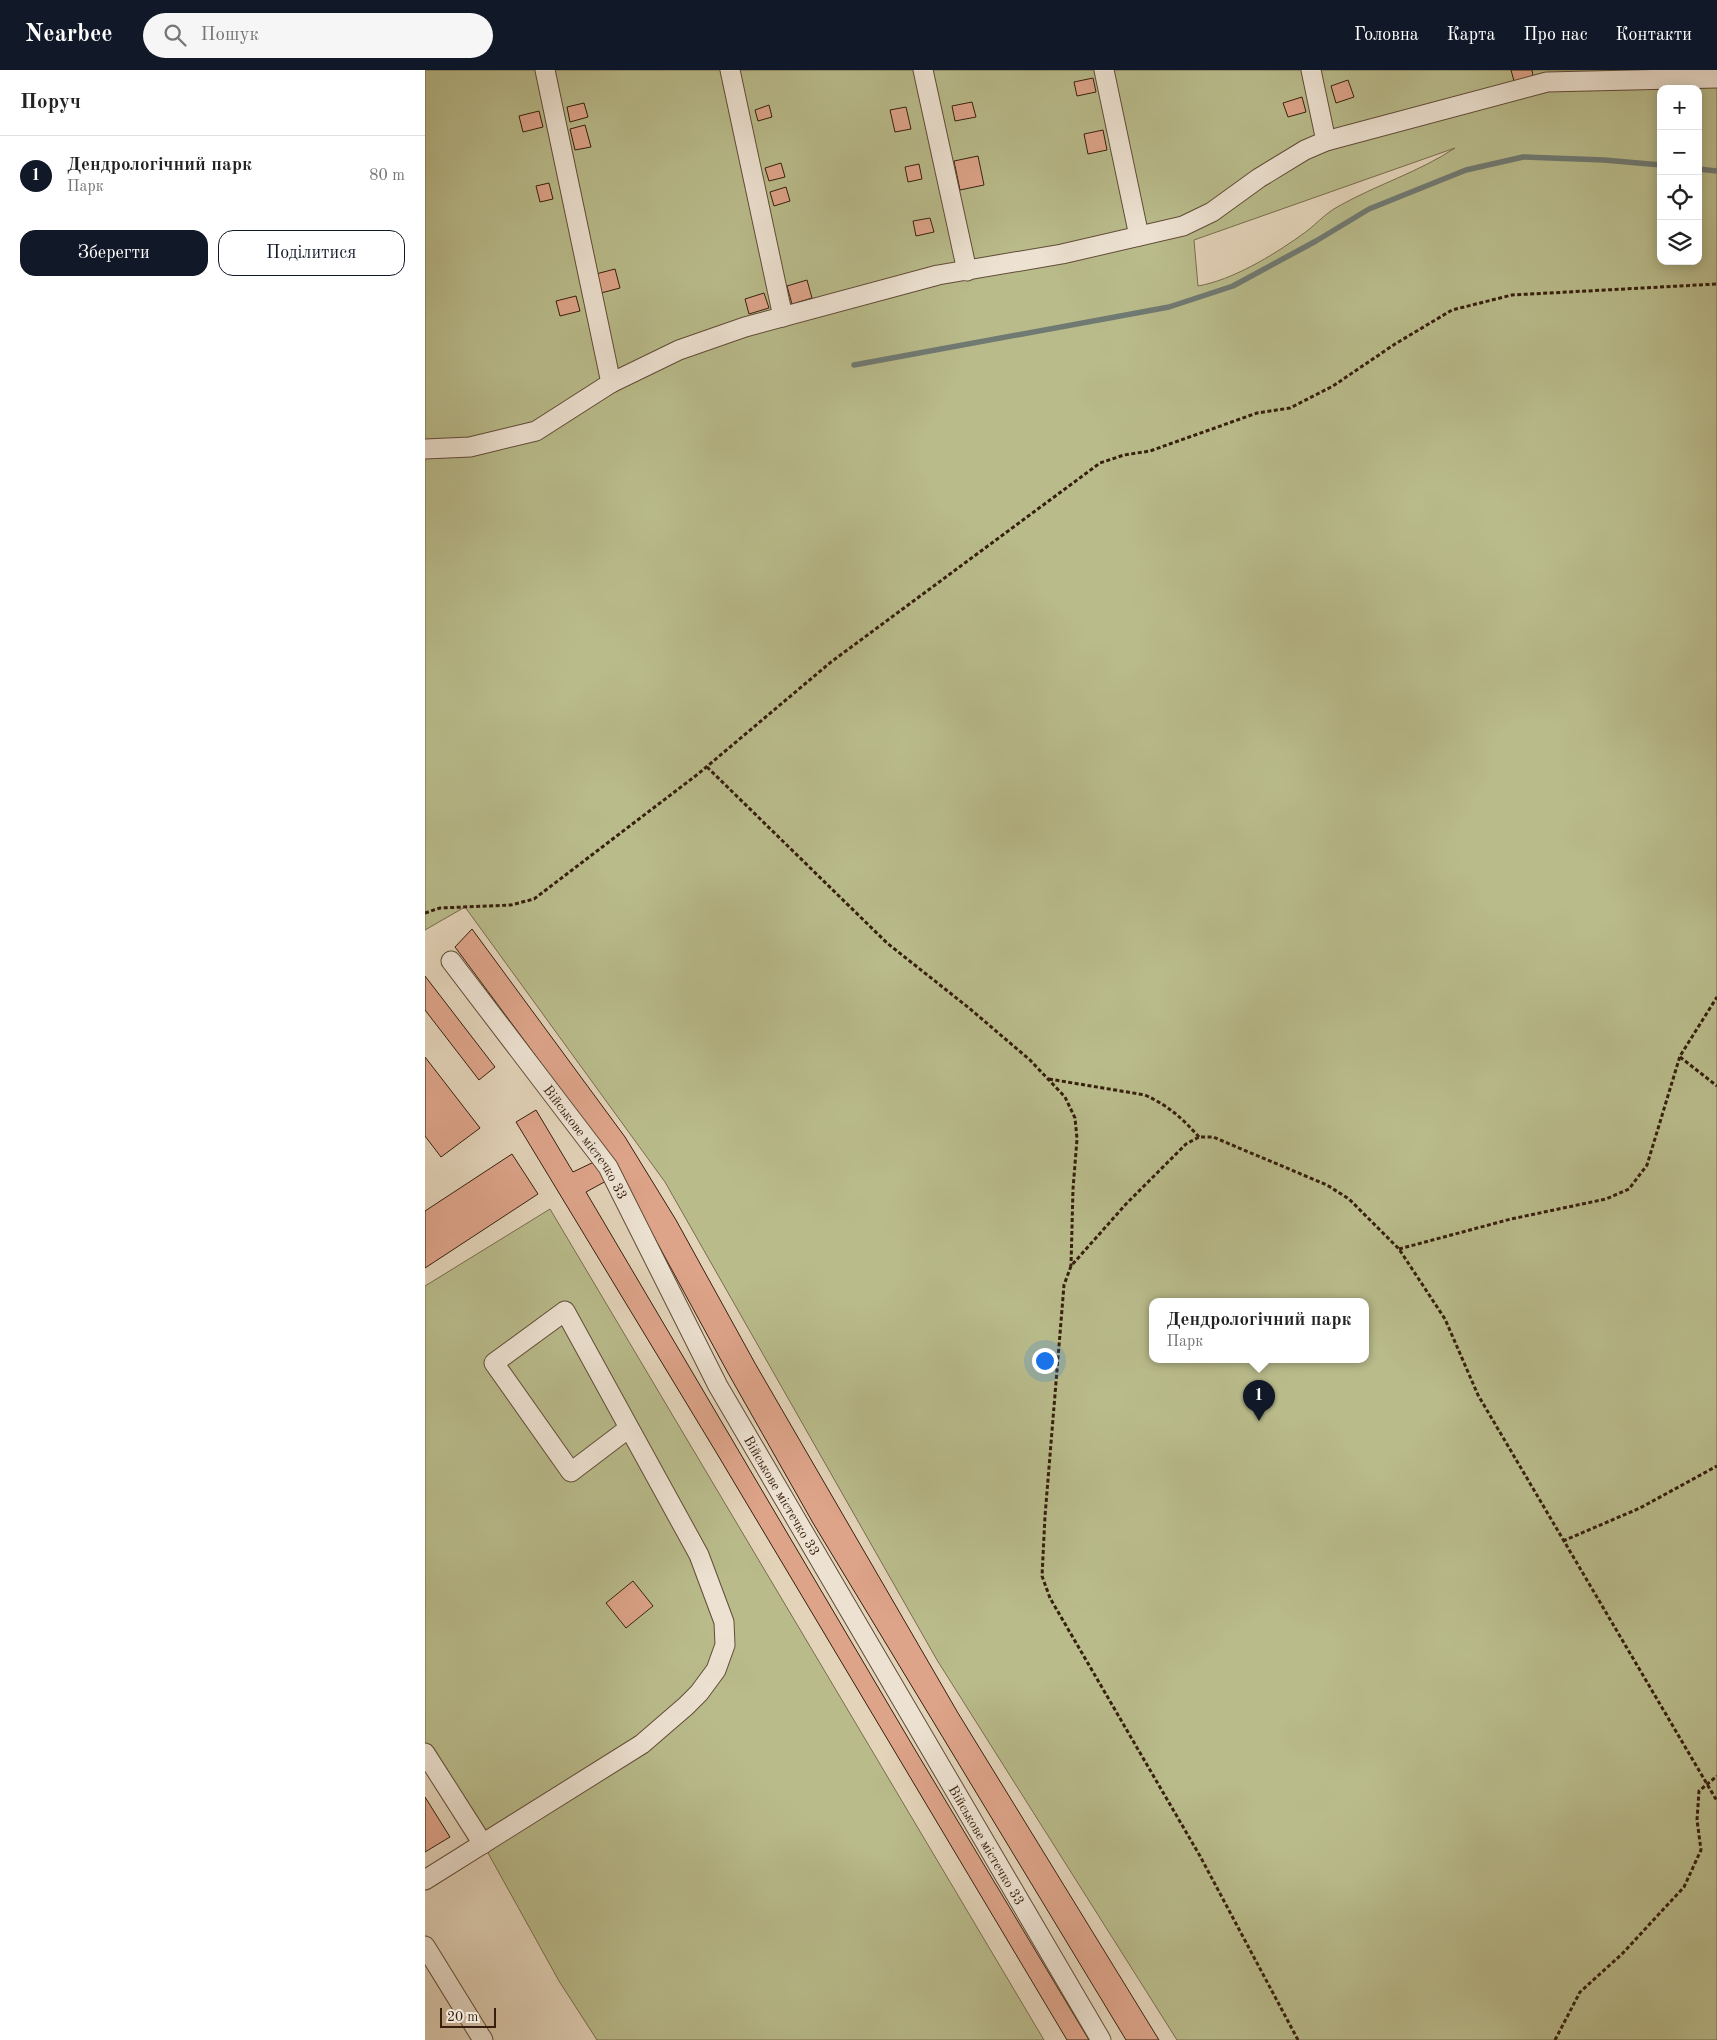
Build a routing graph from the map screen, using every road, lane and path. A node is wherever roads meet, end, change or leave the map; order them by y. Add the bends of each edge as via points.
1 (545, 70) edge
2 (730, 70) edge
3 (923, 70) edge
4 (1104, 70) edge
5 (1311, 70) edge
6 (1546, 76) edge
7 (1717, 78) edge
8 (1326, 141) junction
9 (1139, 236) junction
10 (967, 271) junction
11 (1717, 284) edge
12 (783, 317) junction
13 (611, 383) junction
14 (425, 449) edge
15 (707, 767) junction
16 (425, 913) edge
17 (451, 961) dead end
18 (1717, 997) edge
19 (1680, 1056) junction
20 (1047, 1079) junction
21 (1717, 1086) edge
22 (1199, 1137) junction
23 (1399, 1249) junction
24 (1071, 1266) junction
25 (629, 1428) junction
26 (1717, 1466) edge
27 (1563, 1541) junction
28 (425, 1753) edge
29 (1717, 1776) edge
30 (1706, 1784) junction
31 (1717, 1801) edge
32 (483, 1844) junction
33 (425, 1880) edge
34 (425, 1946) edge
35 (483, 2040) edge
36 (1101, 2040) edge
37 (1298, 2040) edge
38 (1555, 2040) edge

1 - 13 street
2 - 12 street
3 - 10 street
4 - 9 street
5 - 8 street
6 - 7 street
6 - 8 street
8 - 9 street via 1266,174 1212,212 1183,226
9 - 10 street
10 - 12 street via 938,275
11 - 15 path via 1512,295 1452,310 1333,386 1290,408 1257,413 1150,450 1100,463 831,662
12 - 13 street via 679,350
13 - 14 street via 536,431 470,447
15 - 16 path via 534,899 504,906 440,908
15 - 20 path via 887,943 969,1008 1030,1060
17 - 36 street, Військове містечко 33 via 608,1167 718,1386
18 - 19 path
19 - 21 path
19 - 23 path via 1647,1165 1629,1189 1606,1199 1511,1219
20 - 22 path via 1145,1095 1179,1115
20 - 24 path via 1065,1097 1075,1118 1077,1140
22 - 23 path via 1213,1137 1327,1184 1349,1199
22 - 24 path via 1186,1144 1125,1204
23 - 27 path via 1445,1319 1478,1395
24 - 37 path via 1064,1285 1042,1576 1050,1598 1199,1856
25 - 25 street via 565,1311 494,1363 571,1472
25 - 32 street via 699,1555 715,1596 724,1622 725,1645 717,1670 687,1706 642,1744
26 - 27 path via 1640,1508
27 - 30 path
28 - 32 street
29 - 30 path
30 - 31 path
30 - 38 path via 1699,1791 1697,1820 1701,1850 1683,1887 1621,1954 1580,1992
32 - 33 street
34 - 35 street

